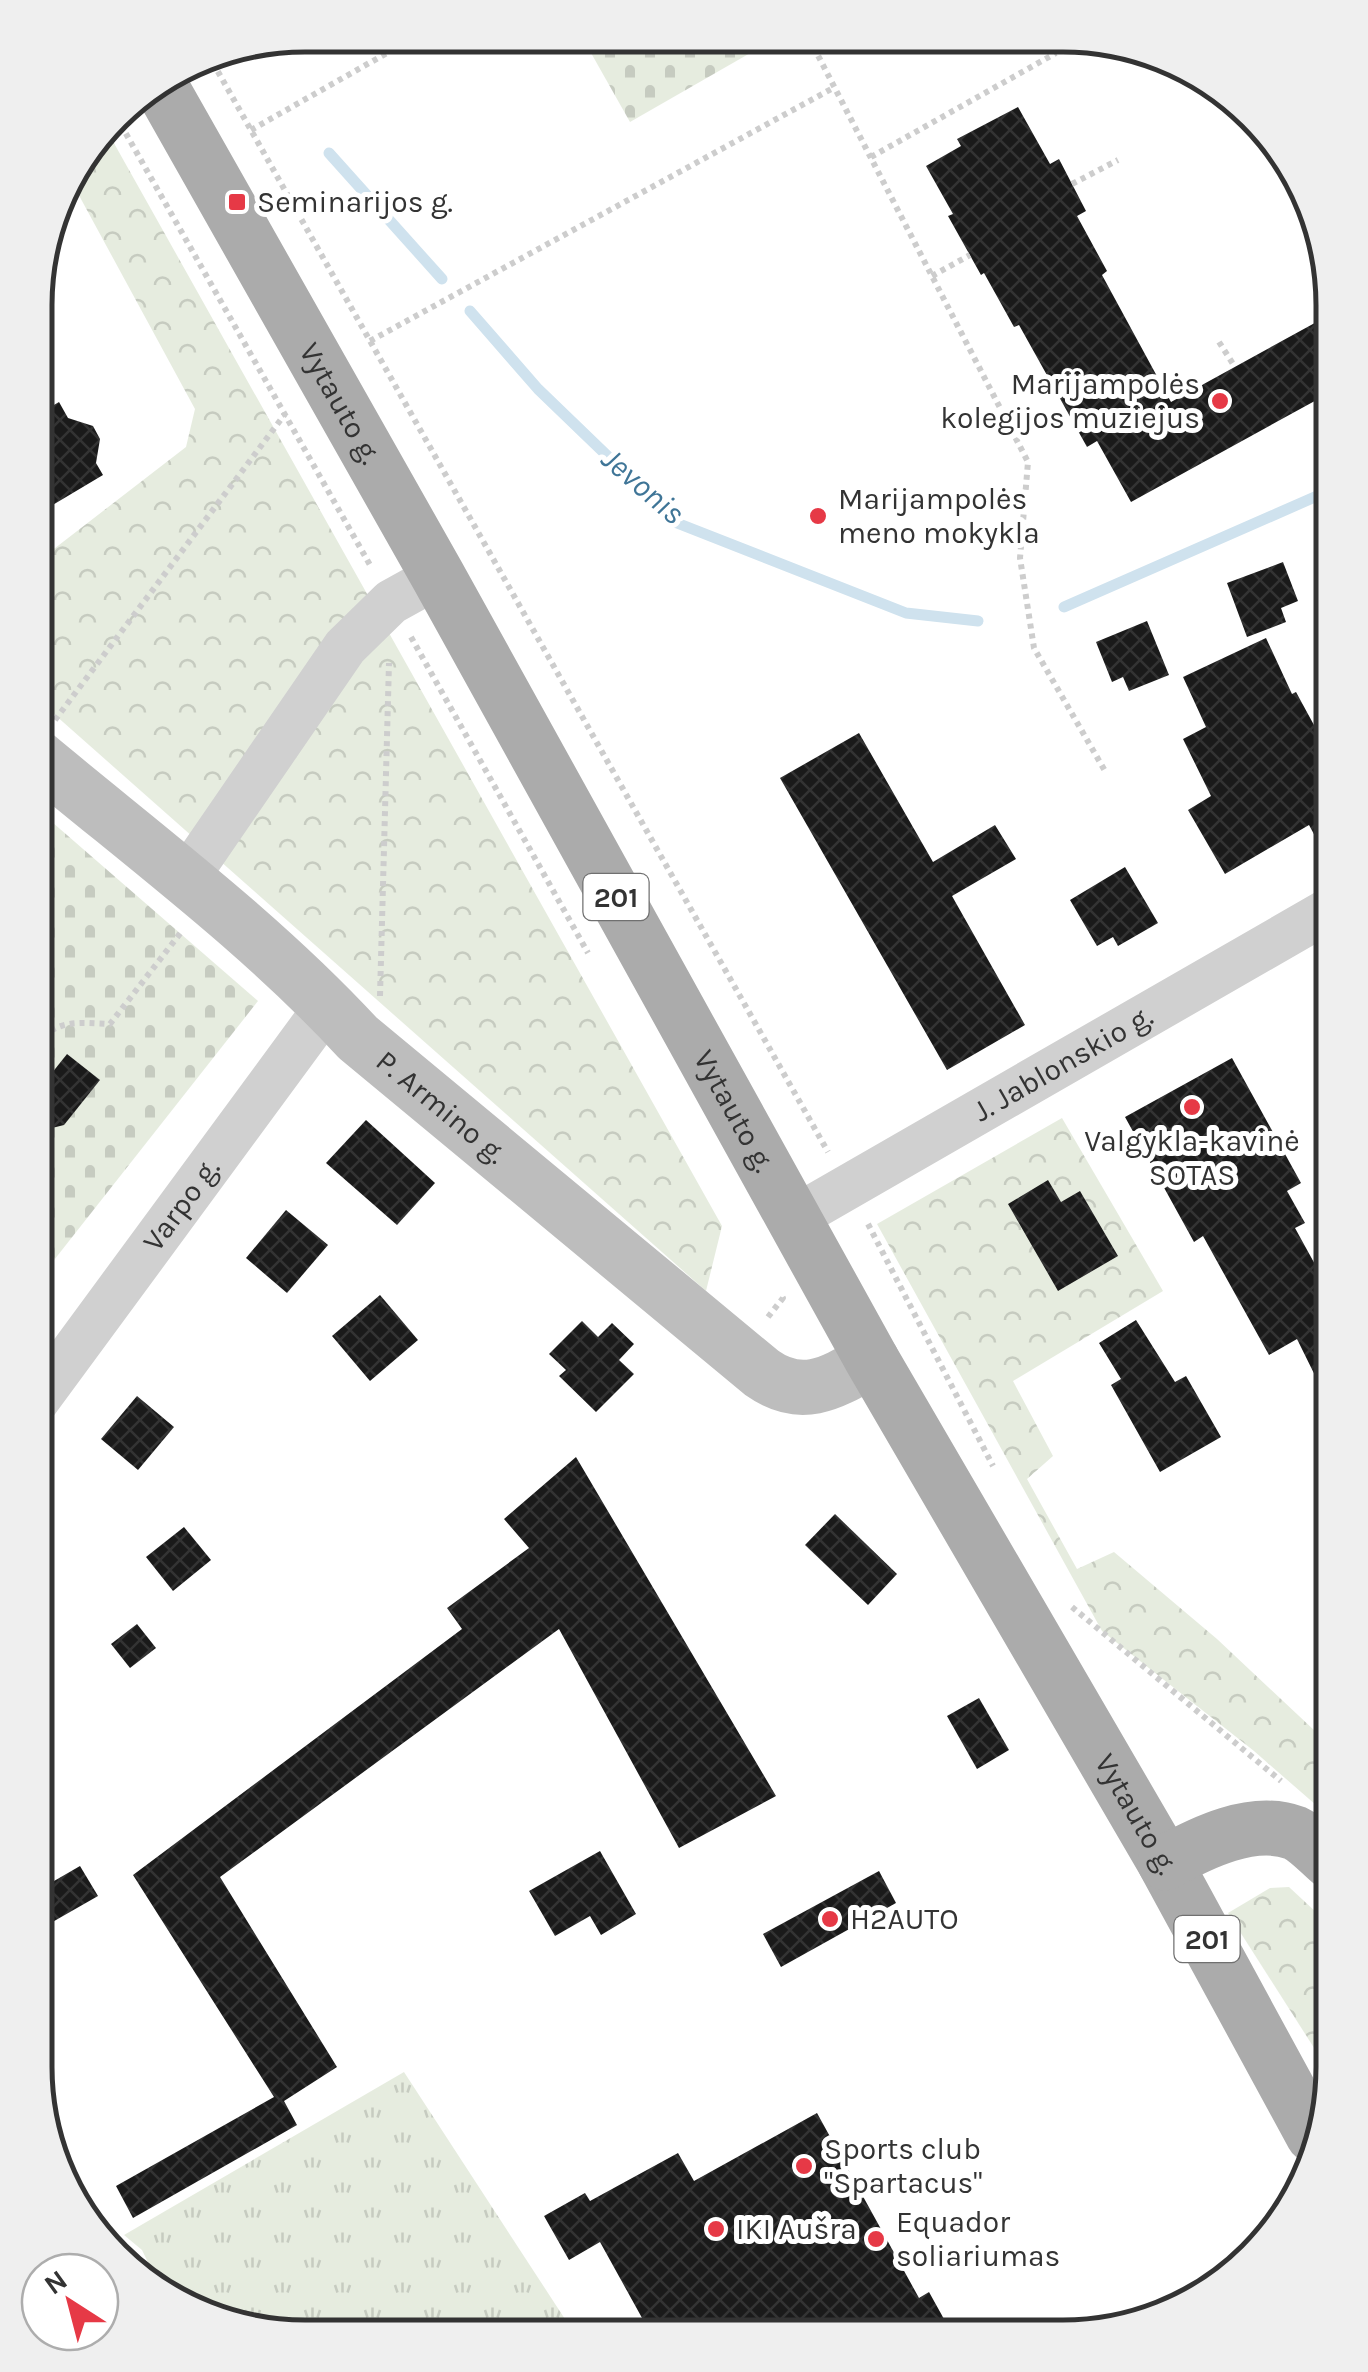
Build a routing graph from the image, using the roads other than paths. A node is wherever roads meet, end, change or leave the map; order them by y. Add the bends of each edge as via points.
1 (165, 95) edge
2 (438, 576) junction
3 (52, 752) edge
4 (196, 890) junction
5 (1316, 918) edge
6 (343, 1022) junction
7 (794, 1218) junction
8 (872, 1360) junction
9 (52, 1382) edge
10 (1315, 1849) edge
11 (1165, 1864) junction
12 (1308, 2125) edge

1 - 2 main road, Vytauto g. / 201
2 - 4 street via 391,602 346,647
2 - 7 main road, Vytauto g. / 201
3 - 4 main road, P. Armino g.
4 - 6 main road, P. Armino g.
5 - 7 street, J. Jablonskio g.
6 - 8 main road, P. Armino g. via 777,1384 795,1389 836,1380
6 - 9 street, Varpo g.
7 - 8 main road, Vytauto g. / 201
8 - 11 main road, Vytauto g. / 201
10 - 11 main road via 1298,1834 1272,1828 1196,1846
11 - 12 main road, Vytauto g. / 201

